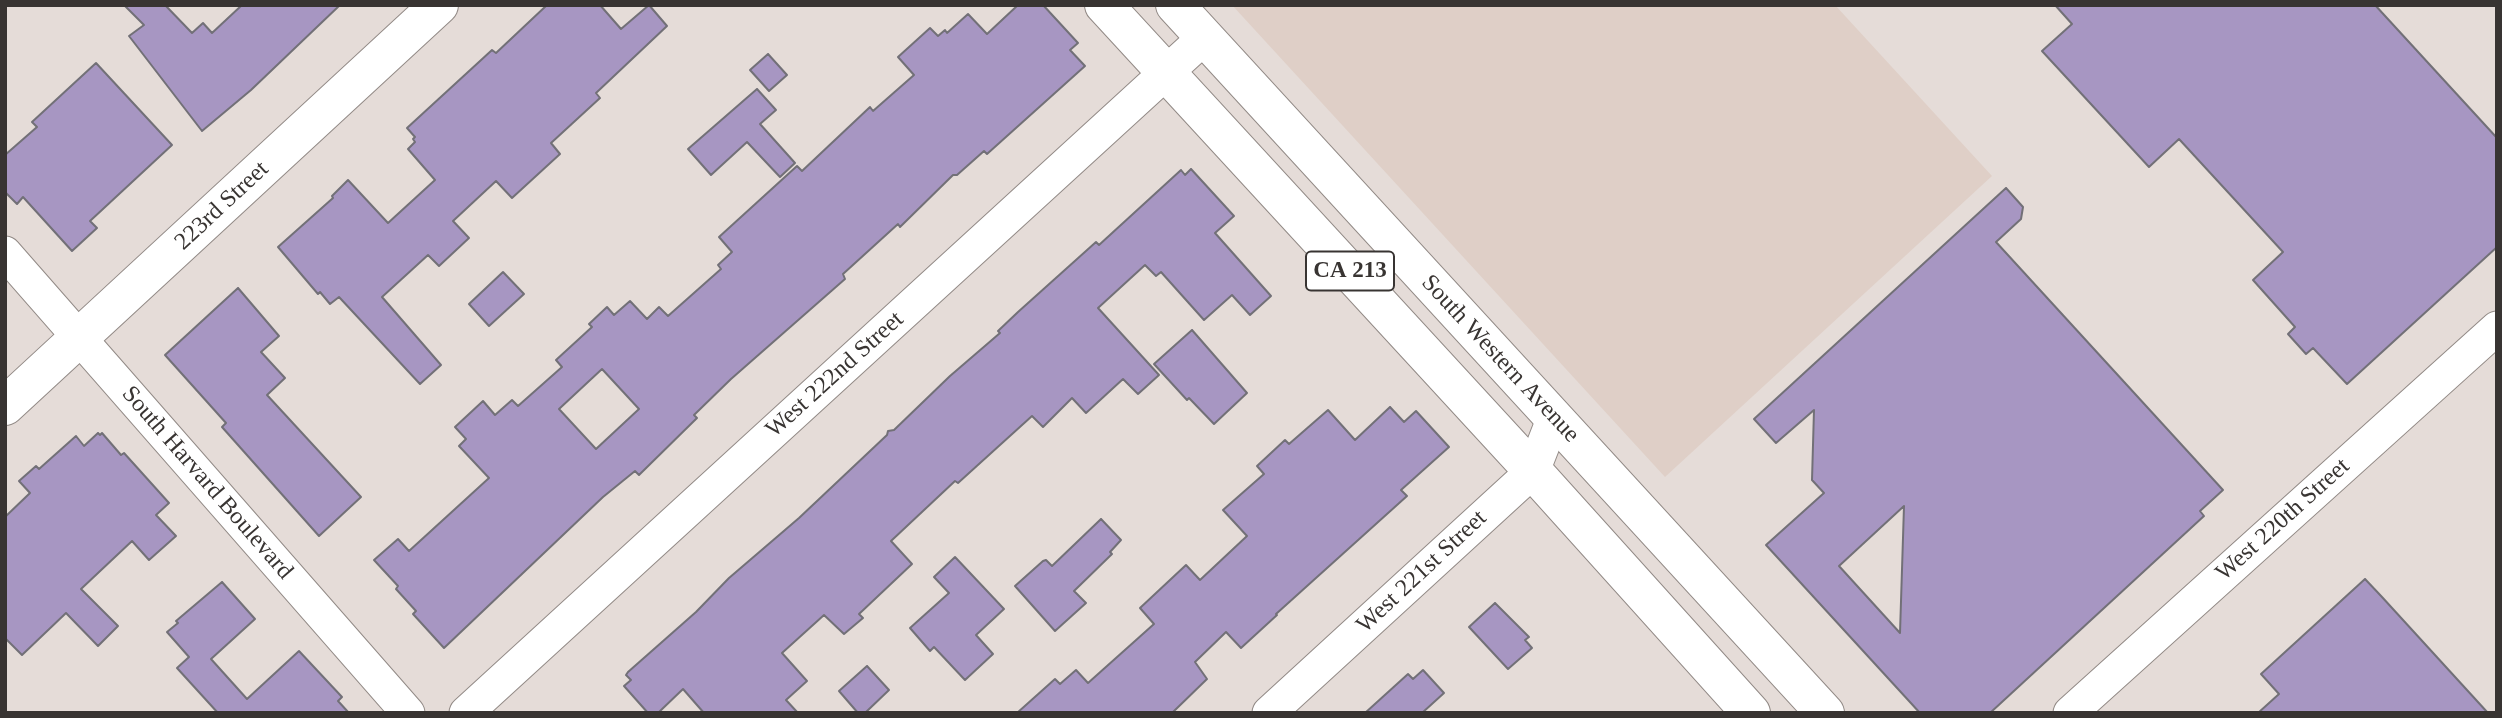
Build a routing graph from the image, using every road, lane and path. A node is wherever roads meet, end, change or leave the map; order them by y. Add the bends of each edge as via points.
1 (439, 5) edge
2 (1104, 5) edge
3 (1175, 5) edge
4 (1205, 37) junction
5 (1167, 71) junction
6 (5, 253) edge
7 (2497, 328) edge
8 (80, 338) junction
9 (5, 406) edge
10 (1554, 416) junction
11 (1533, 471) junction
12 (408, 713) edge
13 (466, 713) edge
14 (1269, 713) edge
15 (1751, 713) edge
16 (1825, 713) edge
17 (2070, 713) edge

1 - 8 main road, 223rd Street
2 - 5 main road, South Western Avenue / CA 213
3 - 4 main road, South Western Avenue / CA 213
4 - 5 street, West 222nd Street
4 - 10 main road, South Western Avenue / CA 213
5 - 11 main road, South Western Avenue / CA 213
5 - 13 street, West 222nd Street
6 - 8 street, South Harvard Boulevard
7 - 17 street, West 220th Street
8 - 9 main road, 223rd Street
8 - 12 street, South Harvard Boulevard
10 - 11 street, West 221st Street
10 - 16 main road, South Western Avenue / CA 213
11 - 14 street, West 221st Street
11 - 15 main road, South Western Avenue / CA 213

